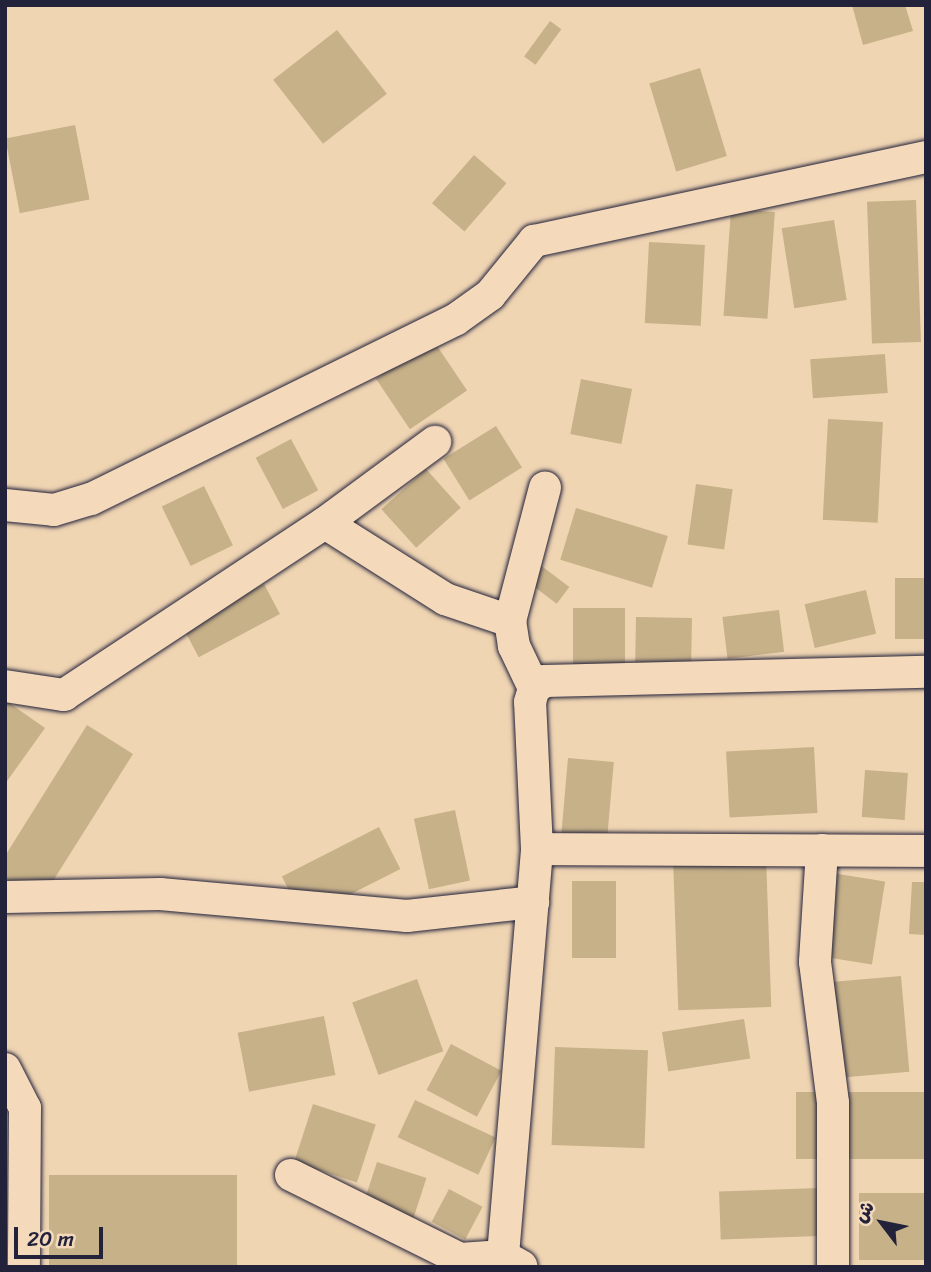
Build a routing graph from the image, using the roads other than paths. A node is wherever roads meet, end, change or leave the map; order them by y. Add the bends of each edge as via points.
1 (926, 158) edge
2 (435, 442) dead end
3 (545, 488) dead end
4 (5, 505) edge
5 (325, 523) junction
6 (510, 621) junction
7 (926, 671) edge
8 (5, 686) edge
9 (534, 688) junction
10 (537, 849) junction
11 (822, 850) junction
12 (926, 851) edge
13 (5, 897) edge
14 (533, 902) junction
15 (5, 1069) edge
16 (291, 1175) dead end
17 (509, 1263) edge
18 (24, 1267) edge
19 (833, 1267) edge

1 - 4 street via 534,242 490,295 455,320 91,499 54,510
2 - 5 street
3 - 6 street
5 - 6 street via 445,598
5 - 8 street via 64,695
6 - 9 street via 514,646
7 - 9 street via 545,681
9 - 10 street via 530,702
10 - 11 street
10 - 14 street
11 - 12 street
11 - 19 street via 815,962 833,1103
13 - 14 street via 160,894 407,916
14 - 17 street
15 - 18 street via 25,1108
16 - 17 street via 460,1259

